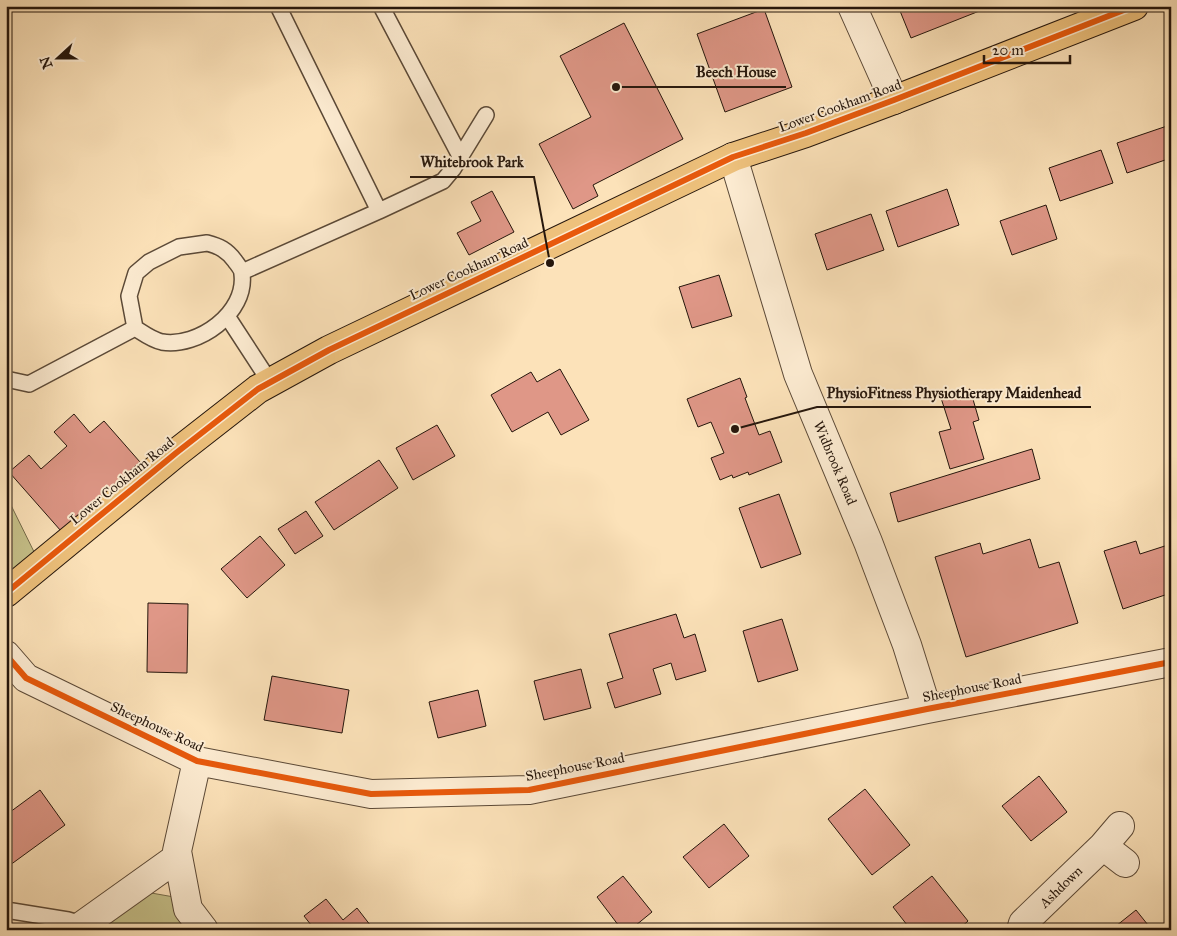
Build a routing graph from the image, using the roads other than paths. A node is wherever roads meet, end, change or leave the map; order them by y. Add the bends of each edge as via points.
1 (278, 6) edge
2 (381, 6) edge
3 (852, 6) edge
4 (1134, 6) edge
5 (894, 100) junction
6 (486, 115) dead end
7 (460, 156) junction
8 (733, 157) junction
9 (379, 211) junction
10 (242, 272) junction
11 (227, 316) junction
12 (135, 328) junction
13 (6, 379) edge
14 (270, 382) junction
15 (6, 593) edge
16 (6, 655) edge
17 (1171, 662) edge
18 (927, 709) junction
19 (197, 761) junction
20 (178, 857) junction
21 (1125, 863) dead end
22 (6, 910) edge
23 (80, 928) edge
24 (202, 929) edge
25 (1021, 930) edge

1 - 9 lane
2 - 7 lane
3 - 5 street
4 - 5 main road, Lower Cookham Road
5 - 8 main road, Lower Cookham Road
6 - 7 lane
7 - 9 lane via 443,181
8 - 14 main road, Lower Cookham Road via 329,350
8 - 18 street, Widbrook Road via 798,374 908,645
9 - 10 lane
10 - 11 lane via 238,301
10 - 12 lane via 220,246 207,243 179,247 149,262 136,274 129,296
11 - 12 lane via 199,336 174,342 161,342
11 - 14 lane
12 - 13 lane via 29,384
14 - 15 main road, Lower Cookham Road via 176,453
16 - 19 street, Sheephouse Road via 26,678
17 - 18 street, Sheephouse Road
18 - 19 street, Sheephouse Road via 530,790 371,794
19 - 20 street
20 - 23 street
20 - 24 street via 188,909
21 - 25 street, Ashdown via 1112,836 1023,923
22 - 23 lane via 68,920 76,922

